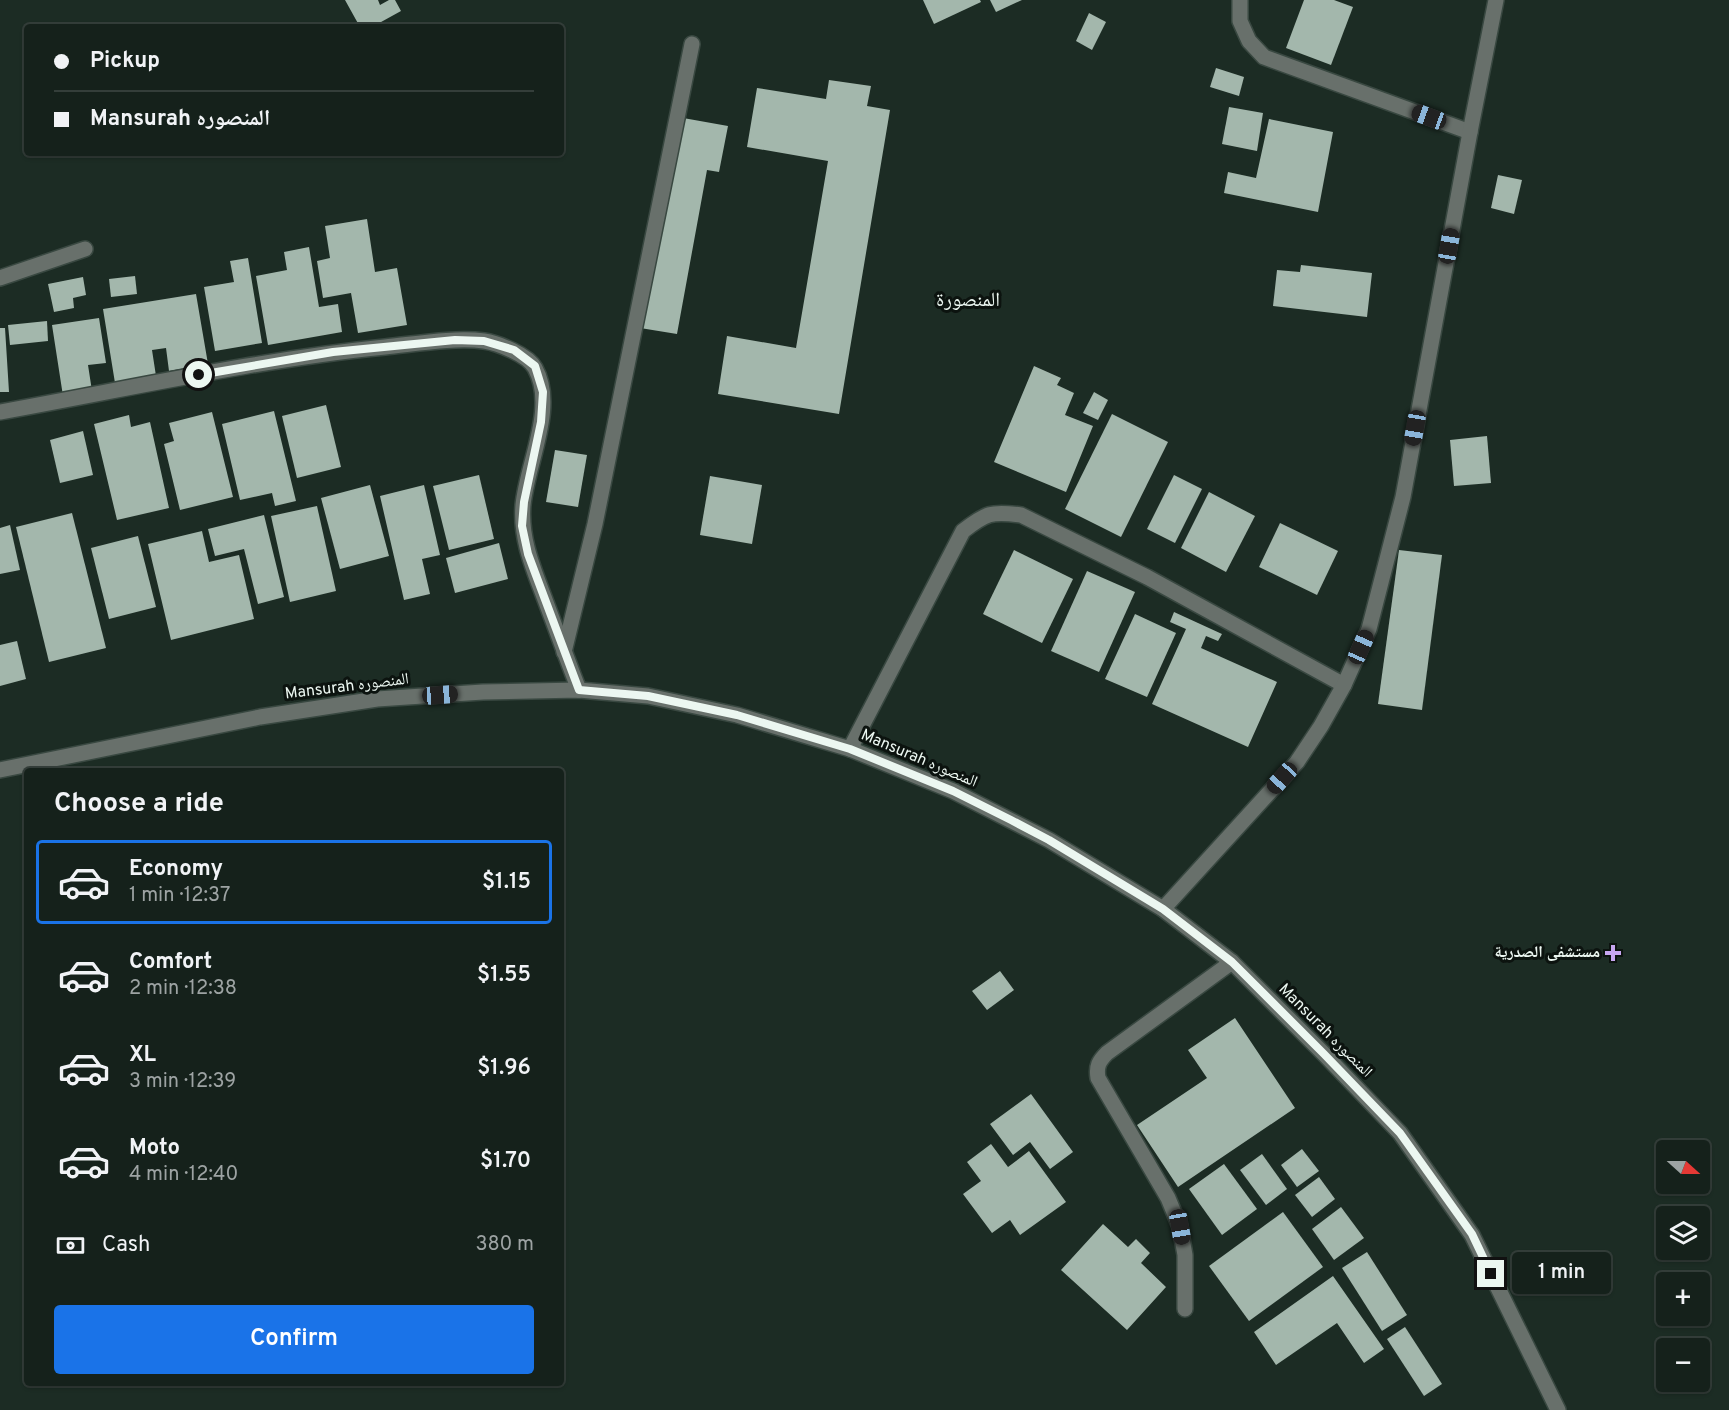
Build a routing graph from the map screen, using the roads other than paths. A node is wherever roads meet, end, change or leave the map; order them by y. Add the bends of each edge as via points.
1 (1240, 0) edge
2 (1496, 0) edge
3 (692, 44) dead end
4 (1470, 132) junction
5 (85, 249) dead end
6 (0, 278) edge
7 (0, 412) edge
8 (564, 652) junction
9 (1344, 685) junction
10 (579, 690) junction
11 (850, 749) junction
12 (0, 770) edge
13 (1163, 909) junction
14 (1232, 962) junction
15 (1185, 1309) dead end
16 (1558, 1410) edge

1 - 4 street via 1240,21 1249,41 1264,57
2 - 4 street
3 - 8 street via 595,524
4 - 9 street via 1403,497 1369,628
5 - 6 street
7 - 8 street via 333,352 455,340 484,341 514,350 535,366 543,392 522,526 528,554
8 - 10 street
9 - 11 street via 1147,577 1021,515 999,512 981,517 963,531
9 - 13 street via 1297,762
10 - 11 street, Mansurah المنصوره via 648,696 737,715
10 - 12 street, Mansurah المنصوره via 376,699 260,717
11 - 13 street, Mansurah المنصوره via 953,791 1028,829
13 - 14 street, Mansurah المنصوره
14 - 15 street via 1107,1053 1096,1069 1168,1198 1180,1227 1185,1255
14 - 16 street, Mansurah المنصوره via 1400,1133 1472,1234

